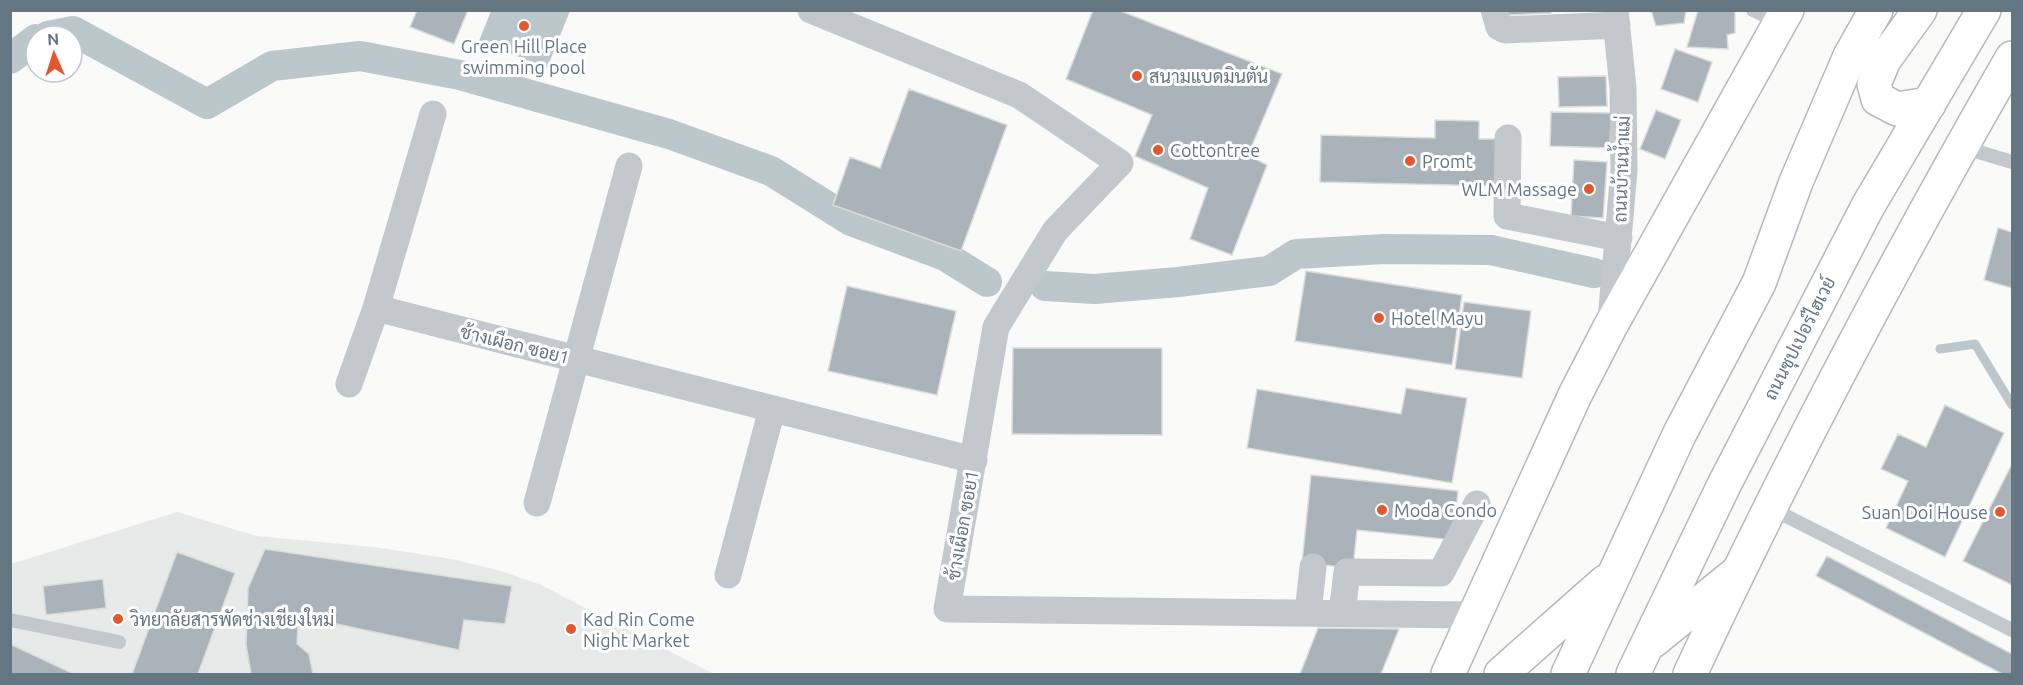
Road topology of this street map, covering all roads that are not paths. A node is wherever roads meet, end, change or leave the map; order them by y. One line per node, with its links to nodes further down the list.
1 (812, 10): 21 (street)
2 (1494, 10): 7 (street)
3 (1876, 10): 28 (main road)
4 (1920, 10): 9 (main road)
5 (1984, 10): 9 (main road, ถนนซุปเปอร์ไฮเวย์)
6 (1774, 15): 17 (main road)
7 (1616, 18): 15 (street, ถนนบ้านน้ำแม่)
8 (2013, 58): 12 (main road)
9 (1929, 104): 35 (main road, ถนนซุปเปอร์ไฮเวย์)
10 (433, 114): 16 (street)
11 (1509, 138): 15 (street)
12 (1962, 147): 13 (lane); 24 (main road)
13 (2013, 162)
14 (629, 166): 18 (street)
15 (1619, 238): 17 (street, ถนนบ้านน้ำแม่)
16 (376, 308): 18 (street, ช้างเผือก ซอย1); 19 (street)
17 (1610, 327): 31 (main road)
18 (577, 359): 20 (street, ช้างเผือก ซอย1); 22 (street)
19 (350, 384)
20 (772, 409): 21 (street, ช้างเผือก ซอย1); 27 (street)
21 (974, 460): 29 (street, ช้างเผือก ซอย1)
22 (537, 503)
23 (1477, 504): 30 (street)
24 (1770, 508): 26 (main road); 33 (lane)
25 (1313, 567): 29 (street)
26 (1738, 572): 35 (main road); 39 (main road)
27 (729, 575)
28 (1612, 576): 37 (main road); 38 (main road)
29 (1308, 613): 30 (street, ช้างเผือก ซอย1)
30 (1341, 614): 31 (street, ช้างเผือก ซอย1)
31 (1473, 615): 36 (main road)
32 (10, 620): 34 (lane)
33 (2013, 630)
34 (119, 642)
35 (1639, 661)
36 (1448, 675)
37 (1501, 675)
38 (1568, 675)
39 (1690, 675)

